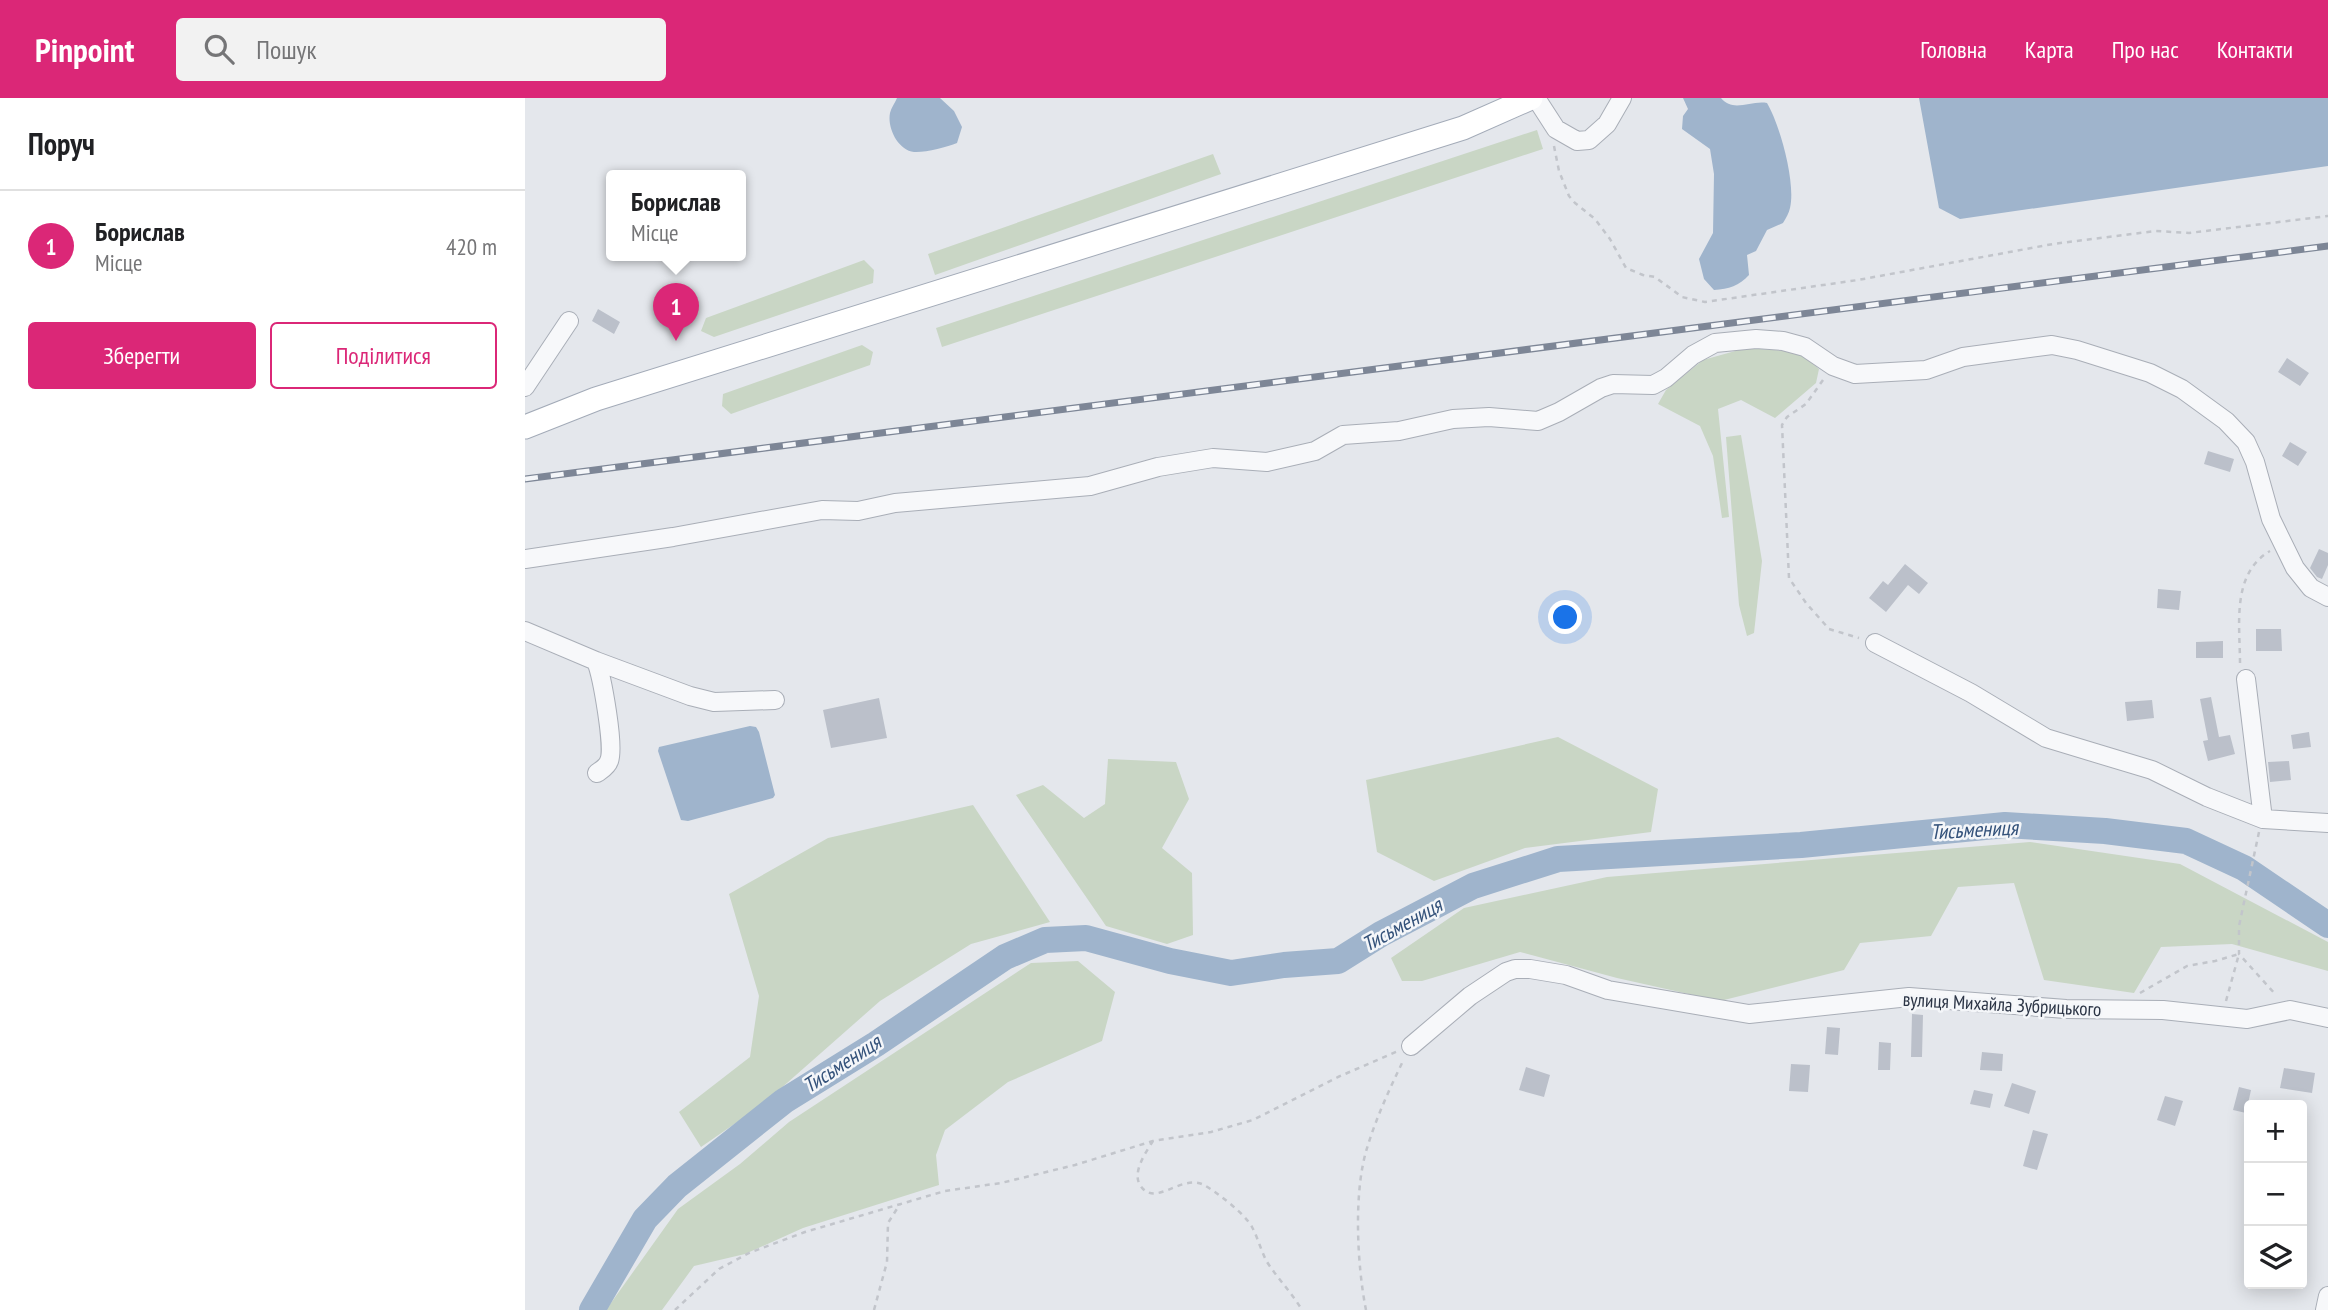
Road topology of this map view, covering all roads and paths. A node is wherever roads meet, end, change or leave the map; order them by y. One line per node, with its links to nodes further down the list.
1 (1533, 98): 3 (street); 8 (main road)
2 (1622, 98): 3 (street)
3 (1556, 129): 4 (path)
4 (2328, 216)
5 (569, 321): 7 (street)
6 (1833, 366): 9 (street); 10 (street); 13 (path)
7 (525, 387)
8 (525, 427)
9 (2282, 544): 11 (street); 15 (path)
10 (525, 559)
11 (2328, 597)
12 (525, 631): 14 (street)
13 (1875, 643): 18 (street)
14 (596, 661): 16 (street); 17 (street)
15 (2246, 678): 18 (street)
16 (775, 700)
17 (597, 773)
18 (2263, 820): 19 (street)
19 (2328, 823)
20 (2255, 845): 21 (path)
21 (2239, 954): 22 (path); 23 (path); 24 (path)
22 (2117, 1009): 24 (street, вулиця Михайла Зубрицького); 26 (street, вулиця Михайла Зубрицького)
23 (2290, 1010): 24 (street, вулиця Михайла Зубрицького); 25 (street, вулиця Михайла Зубрицького)
24 (2222, 1016)
25 (2328, 1018)
26 (1411, 1046): 27 (path); 33 (path)
27 (1153, 1141): 28 (path); 32 (path)
28 (900, 1205): 30 (path); 31 (path)
29 (2328, 1296): 34 (street)
30 (675, 1310)
31 (874, 1310)
32 (1302, 1310)
33 (1366, 1310)
34 (2325, 1310)

